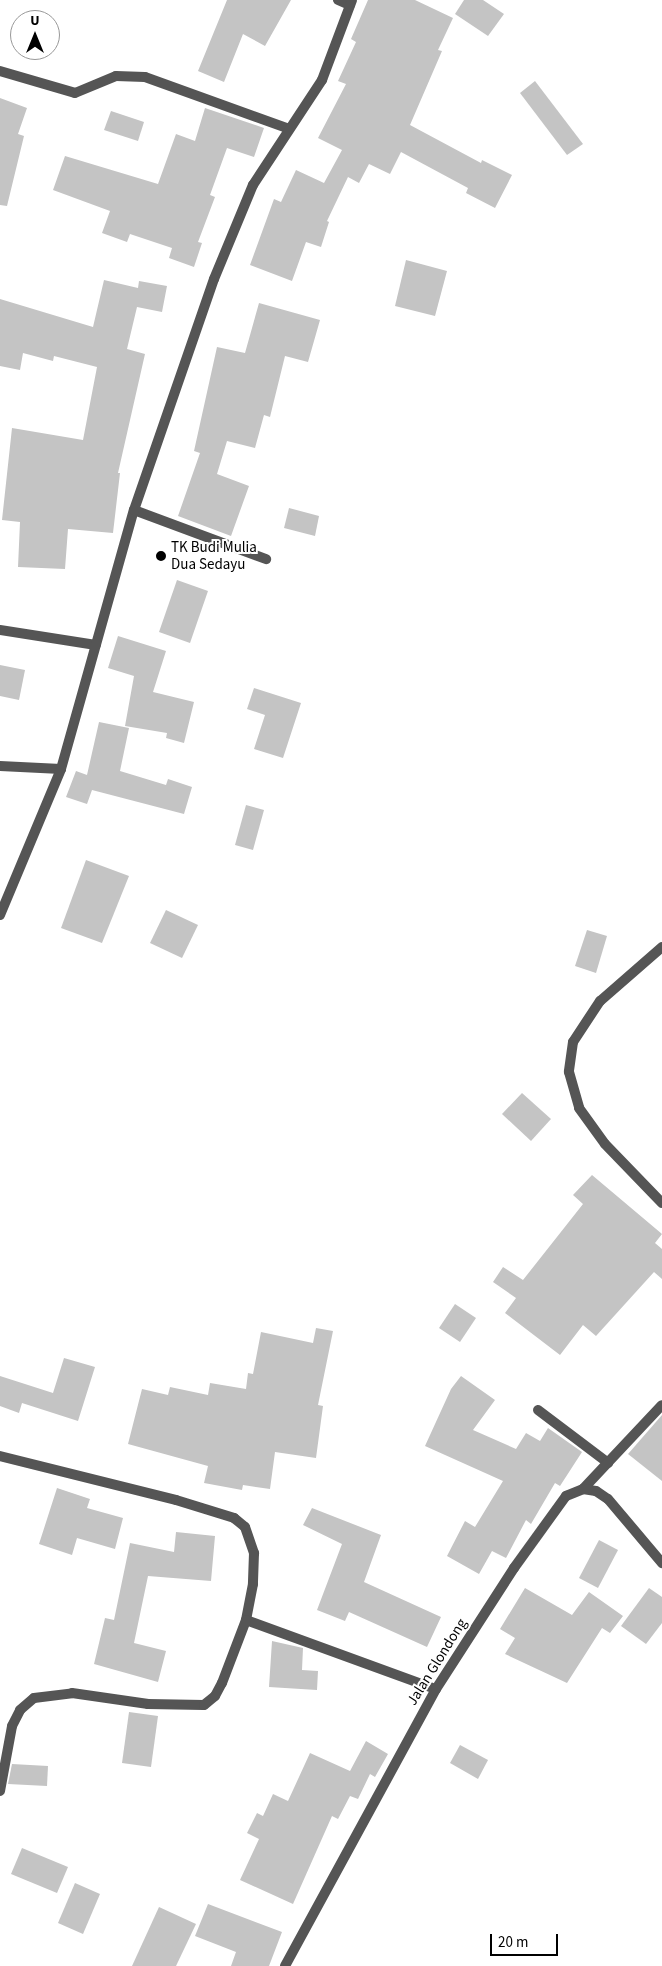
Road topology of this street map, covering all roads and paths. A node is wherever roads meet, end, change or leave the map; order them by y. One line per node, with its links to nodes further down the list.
1 (338, 0): 2 (street)
2 (351, 3): 4 (street)
3 (0, 71): 4 (street)
4 (288, 128): 5 (street)
5 (134, 510): 6 (street); 8 (street)
6 (266, 559)
7 (0, 630): 8 (street)
8 (96, 645): 10 (street)
9 (0, 766): 10 (street)
10 (61, 769): 11 (street)
11 (0, 916)
12 (662, 947): 13 (street)
13 (662, 1203)
14 (662, 1405): 17 (street, Jalan Glondong)
15 (538, 1410): 17 (street)
16 (0, 1456): 20 (street)
17 (608, 1463): 18 (street, Jalan Glondong)
18 (583, 1489): 19 (street); 21 (street, Jalan Glondong)
19 (662, 1564)
20 (246, 1620): 21 (street); 22 (street)
21 (436, 1689): 23 (street, Jalan Glondong)
22 (0, 1792)
23 (285, 1966)

